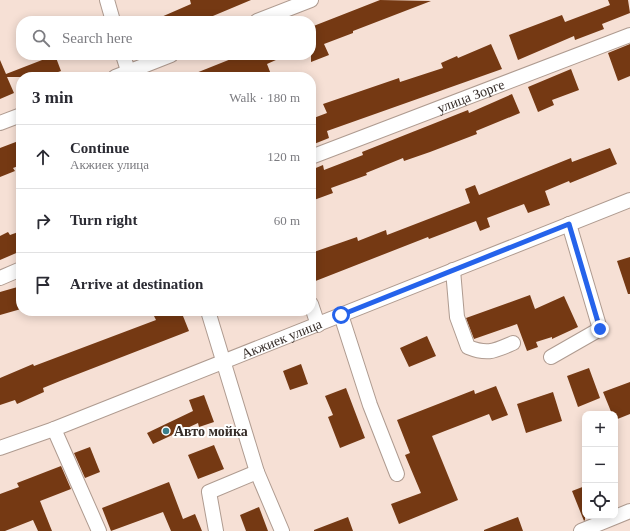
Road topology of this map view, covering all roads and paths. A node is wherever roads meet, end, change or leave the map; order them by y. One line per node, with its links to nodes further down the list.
1 (107, 0): 3 (street)
2 (311, 0): 4 (street)
3 (112, 16)
4 (270, 16)
5 (630, 35): 12 (street, улица Зорге)
6 (123, 60): 8 (street)
7 (159, 60): 9 (street)
8 (124, 72)
9 (131, 72)
10 (16, 117): 11 (street)
11 (0, 123)
12 (316, 155)
13 (630, 200): 14 (street, Акжиек улица)
14 (569, 224): 15 (street, Акжиек улица); 23 (street)
15 (453, 270): 18 (street, Акжиек улица); 22 (street)
16 (16, 271): 17 (street)
17 (0, 278)
18 (341, 315): 21 (street, Акжиек улица); 28 (street)
19 (210, 316): 24 (street)
20 (315, 316): 21 (street)
21 (318, 325): 24 (street, Акжиек улица)
22 (513, 343)
23 (551, 357)
24 (223, 360): 25 (street, Акжиек улица); 27 (street)
25 (54, 429): 26 (street, Акжиек улица); 30 (street)
26 (0, 448)
27 (257, 472): 31 (street); 32 (street)
28 (397, 474)
29 (630, 512): 33 (street)
30 (99, 531)
31 (216, 531)
32 (282, 531)
33 (581, 531)

